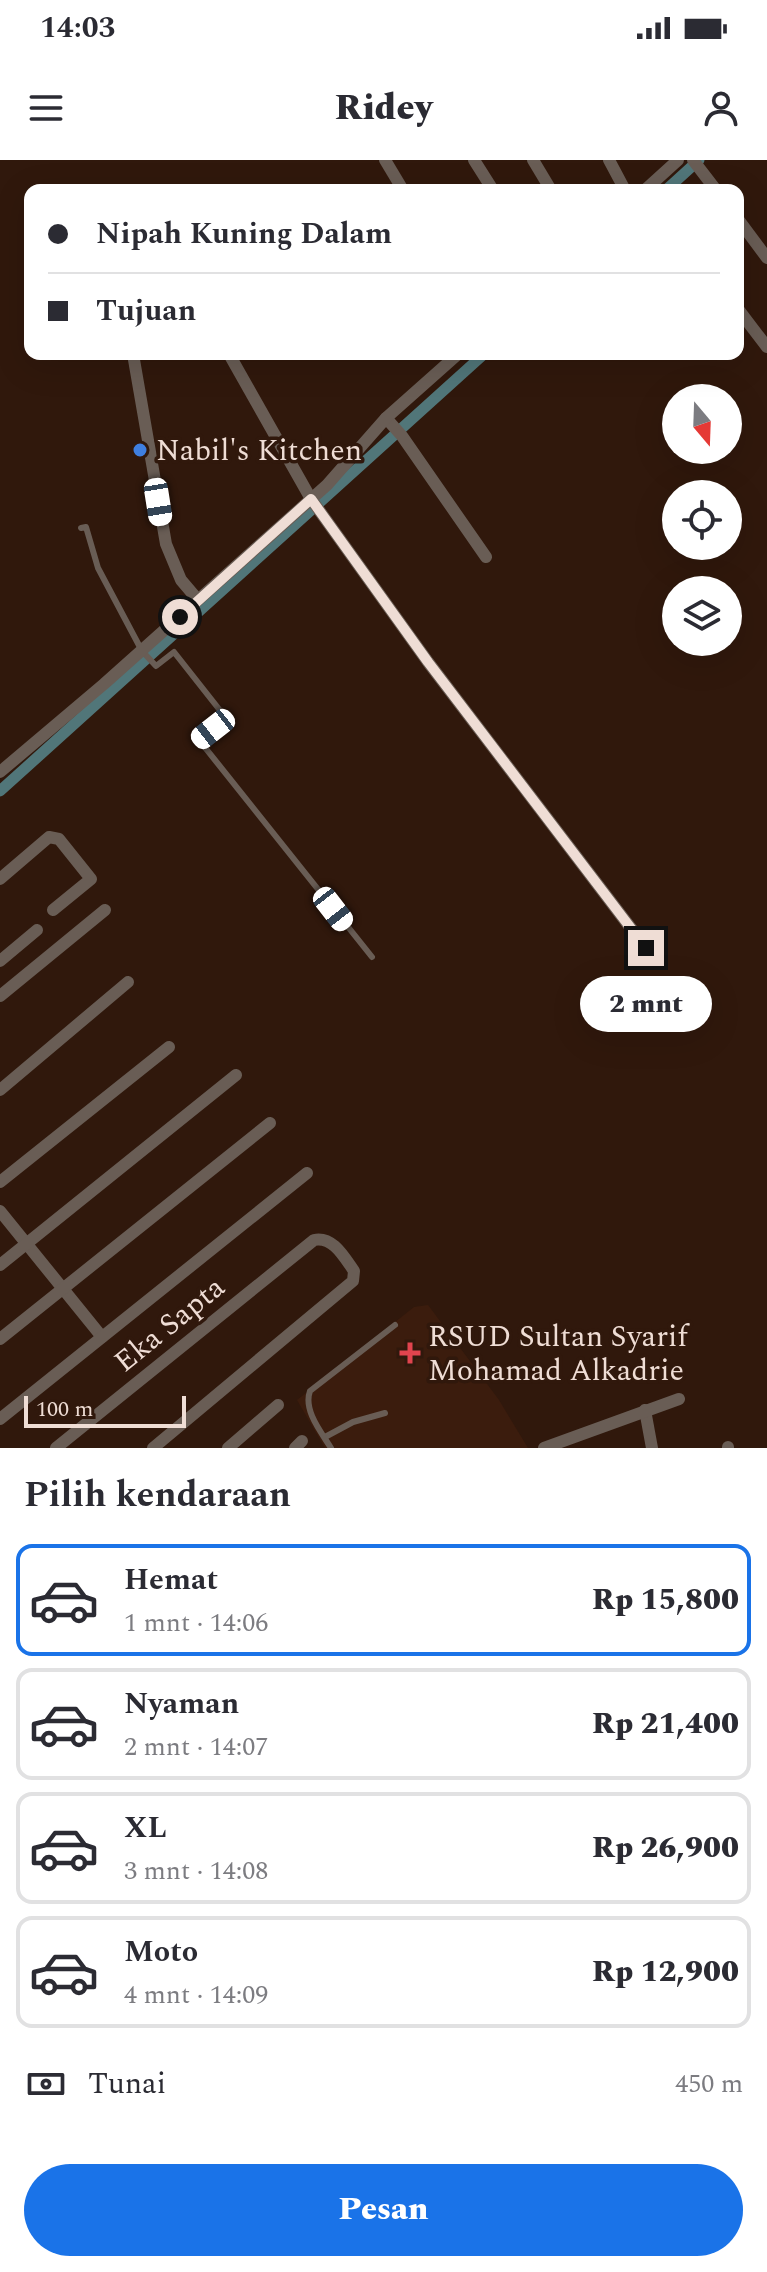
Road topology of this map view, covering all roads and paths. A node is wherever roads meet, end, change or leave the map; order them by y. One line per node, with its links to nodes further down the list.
1 (385, 160): 7 (street)
2 (474, 160): 8 (street)
3 (533, 160): 9 (street)
4 (609, 160): 10 (street)
5 (678, 160): 11 (street)
6 (693, 160): 12 (street)
7 (399, 184)
8 (489, 184)
9 (547, 184)
10 (622, 184)
11 (652, 184)
12 (711, 184)
13 (744, 227): 14 (street)
14 (767, 258)
15 (744, 317): 16 (street)
16 (767, 347)
17 (134, 360): 24 (street)
18 (232, 360): 21 (street)
19 (453, 360): 20 (street)
20 (394, 426): 21 (street); 23 (street)
21 (315, 503): 24 (street); 31 (street)
22 (81, 528): 25 (lane)
23 (486, 557)
24 (198, 600): 25 (street)
25 (143, 652): 26 (street); 32 (lane)
26 (0, 772)
27 (0, 879): 28 (street)
28 (53, 910)
29 (105, 910): 35 (street)
30 (37, 930): 33 (street)
31 (646, 948)
32 (372, 957)
33 (0, 961)
34 (128, 982): 38 (street)
35 (0, 996)
36 (169, 1047): 41 (street)
37 (236, 1075): 43 (street)
38 (0, 1090)
39 (270, 1123): 45 (street)
40 (307, 1173): 47 (street)
41 (0, 1182)
42 (0, 1211): 43 (street)
43 (27, 1244): 44 (street); 45 (street)
44 (0, 1265)
45 (63, 1289): 47 (street); 48 (street)
46 (395, 1325): 54 (lane)
47 (102, 1337): 53 (street)
48 (0, 1339)
49 (679, 1399): 51 (street)
50 (278, 1405): 57 (street)
51 (645, 1410): 59 (street); 60 (street)
52 (385, 1413): 54 (lane)
53 (0, 1419)
54 (325, 1437): 58 (lane)
55 (56, 1448): 56 (street, Eka Sapta)
56 (153, 1448)
57 (228, 1448)
58 (331, 1448)
59 (544, 1448)
60 (652, 1448)

